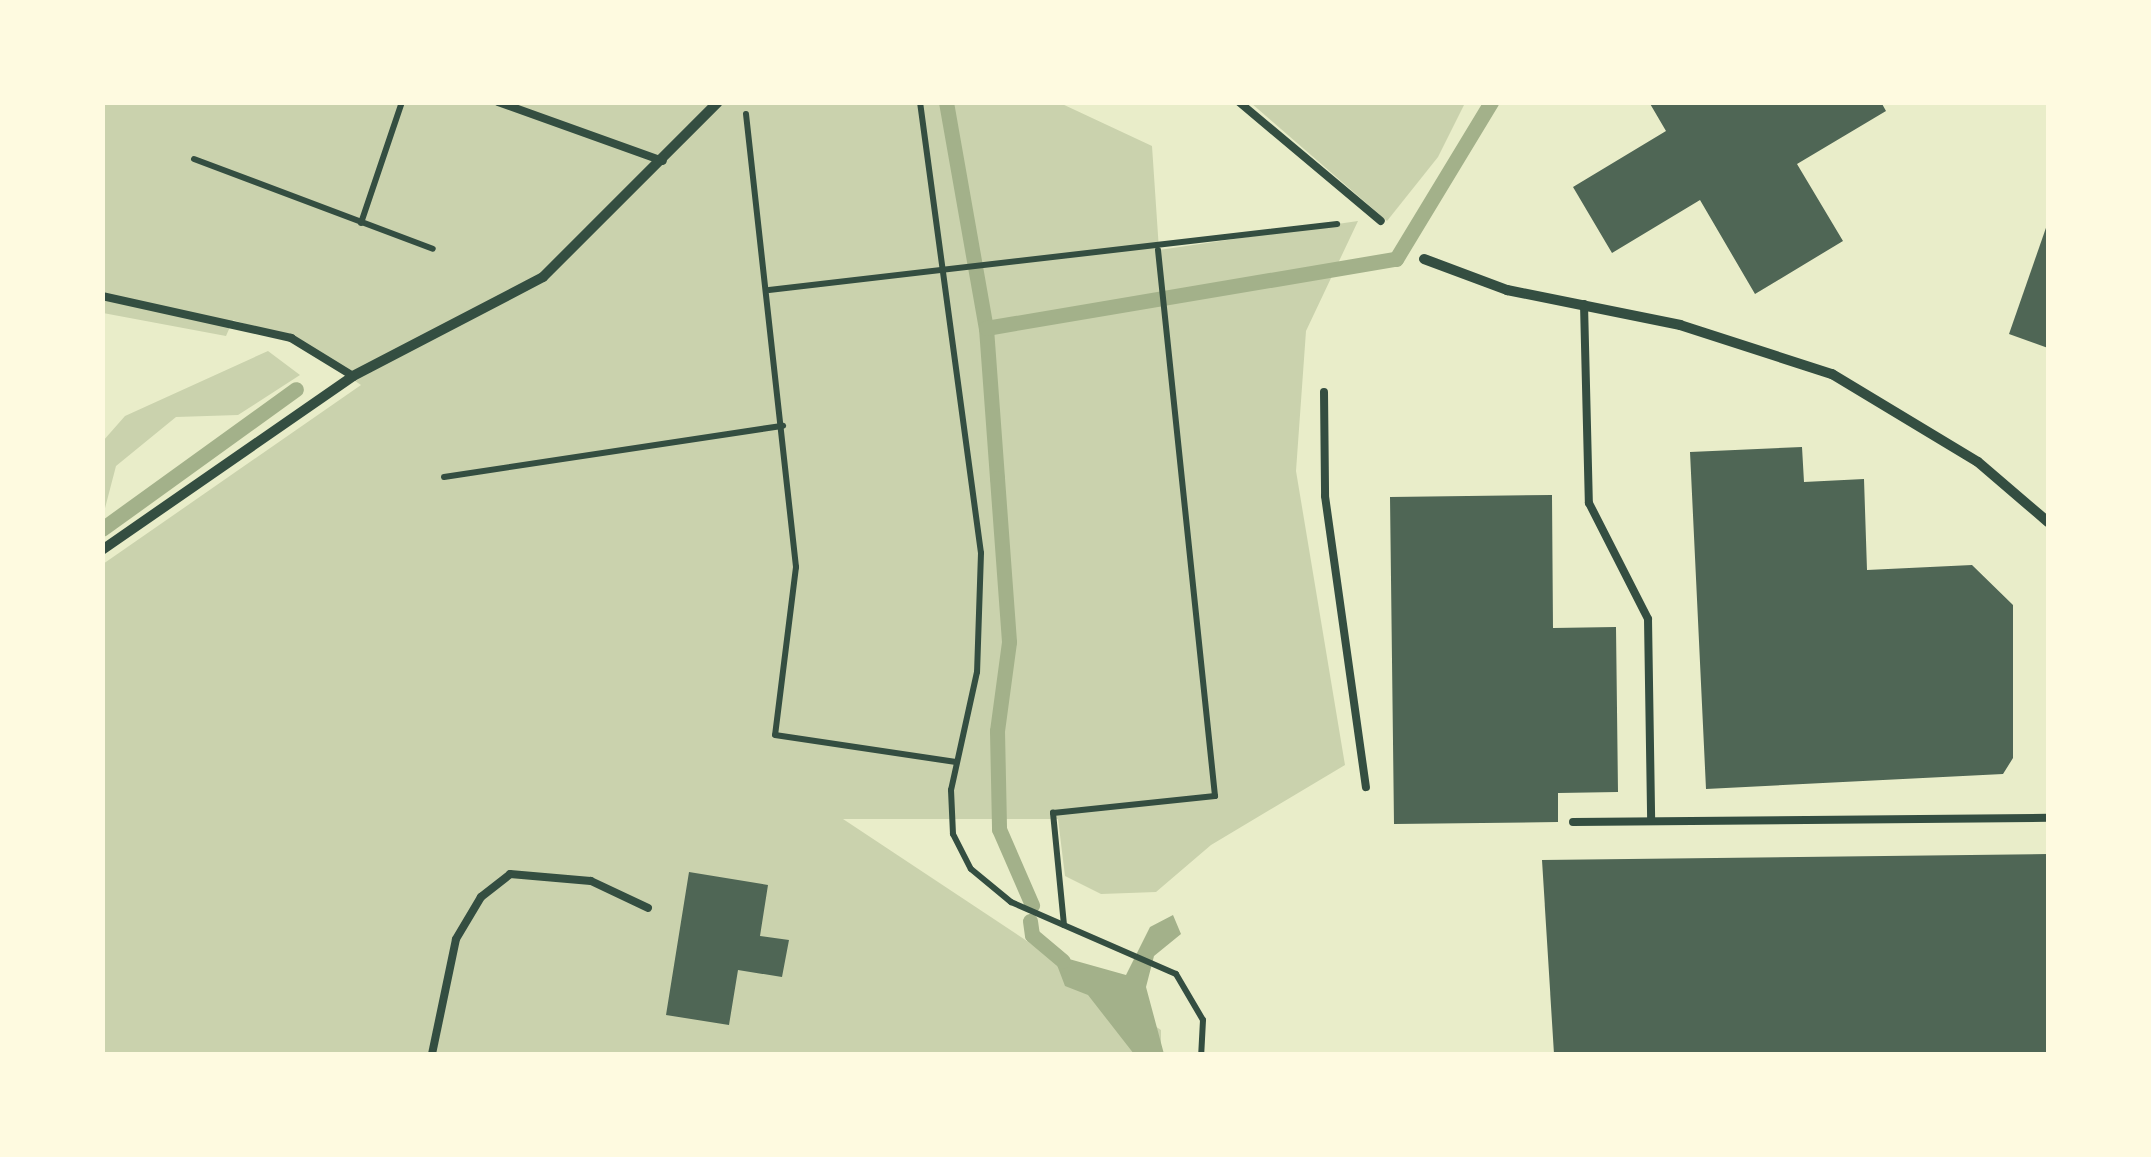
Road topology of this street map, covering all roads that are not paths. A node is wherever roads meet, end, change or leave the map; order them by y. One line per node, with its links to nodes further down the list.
1 (498, 102): 4 (lane)
2 (718, 102): 4 (street)
3 (1239, 102): 5 (lane)
4 (663, 161): 9 (street)
5 (1381, 221)
6 (1424, 258): 8 (street)
7 (102, 296): 9 (lane)
8 (1584, 304): 11 (street); 14 (lane)
9 (353, 376): 12 (street)
10 (1324, 392): 13 (lane)
11 (2048, 522)
12 (102, 550)
13 (1366, 787)
14 (1650, 818): 15 (lane); 16 (lane)
15 (2048, 818)
16 (1573, 822)
17 (648, 908): 18 (lane)
18 (432, 1054)

